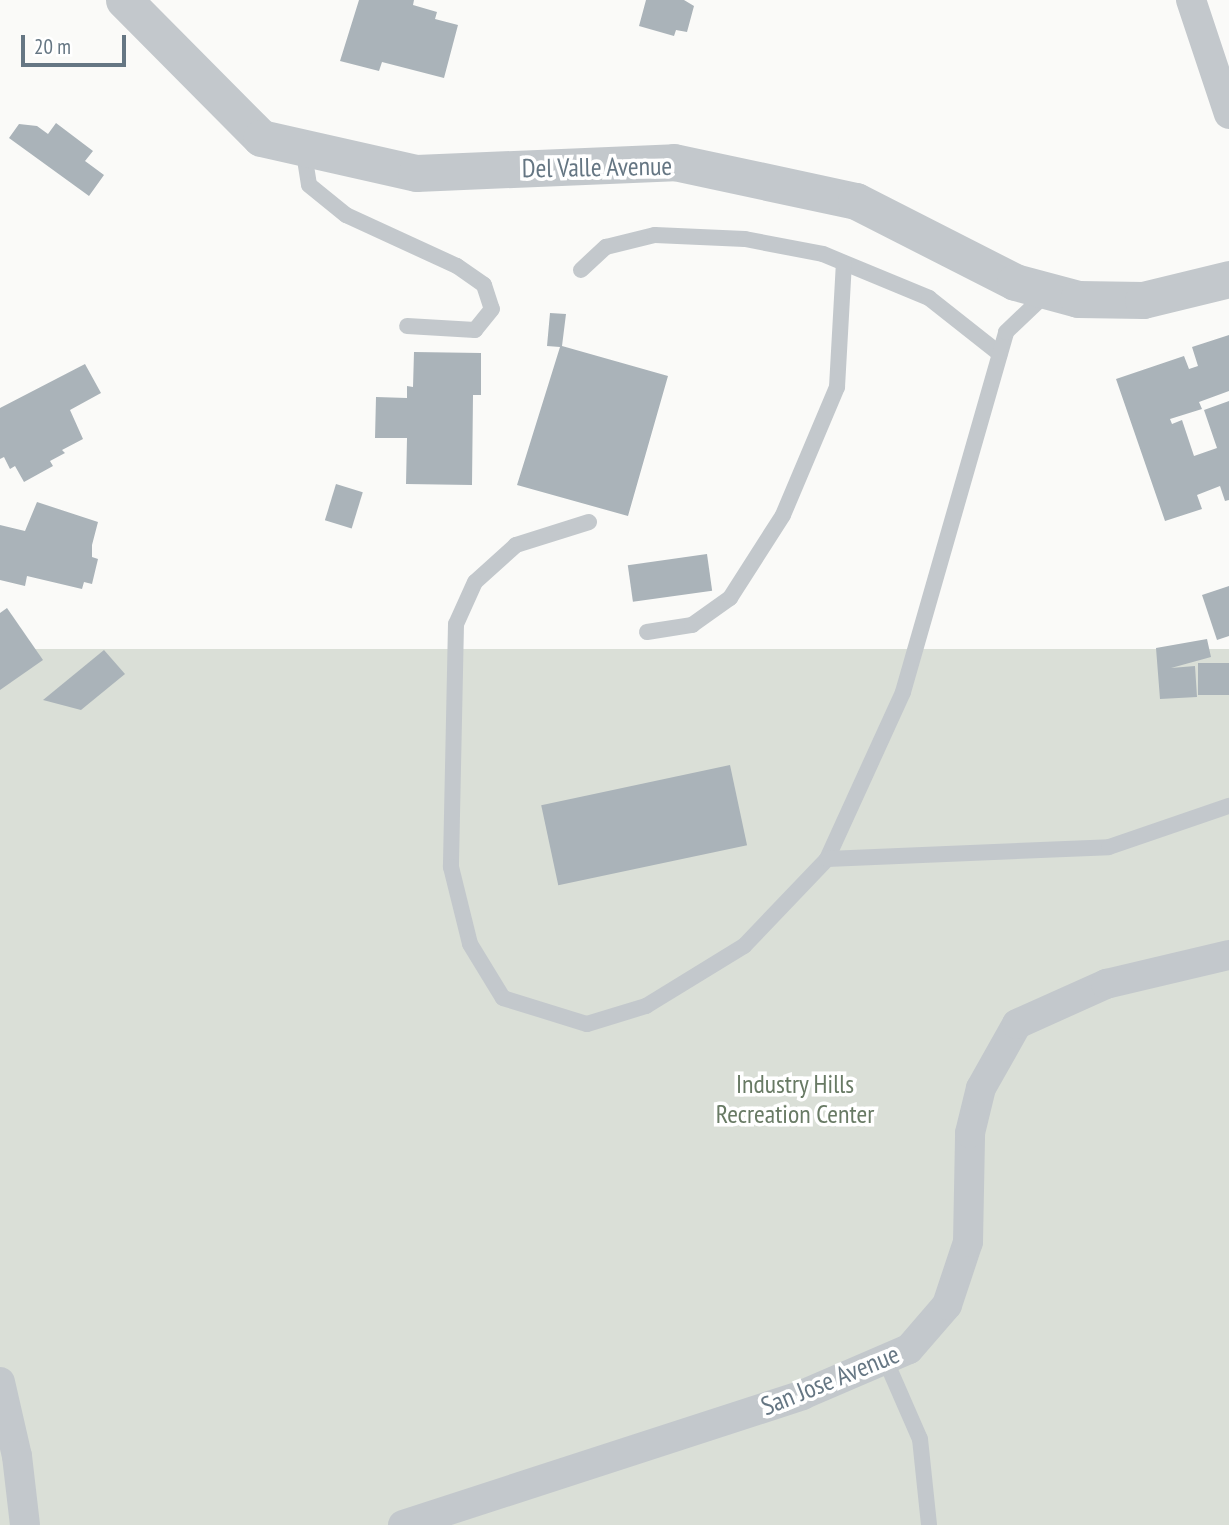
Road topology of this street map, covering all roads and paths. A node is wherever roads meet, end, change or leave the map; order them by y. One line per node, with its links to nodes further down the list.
1 (124, 0): 4 (street, Del Valle Avenue)
2 (1191, 0): 3 (street)
3 (1229, 114)
4 (303, 147): 8 (street, Del Valle Avenue); 9 (lane)
5 (844, 262): 6 (lane); 10 (lane); 12 (lane)
6 (581, 270)
7 (1229, 279): 8 (street, Del Valle Avenue)
8 (1049, 291): 10 (lane)
9 (407, 326)
10 (1000, 354): 14 (lane)
11 (589, 522): 14 (lane)
12 (647, 632)
13 (1229, 806): 14 (lane)
14 (827, 859)
15 (1229, 955): 16 (street, San Jose Avenue)
16 (885, 1359): 19 (street, San Jose Avenue); 20 (lane)
17 (0, 1382): 18 (street)
18 (25, 1525)
19 (403, 1525)
20 (929, 1525)

